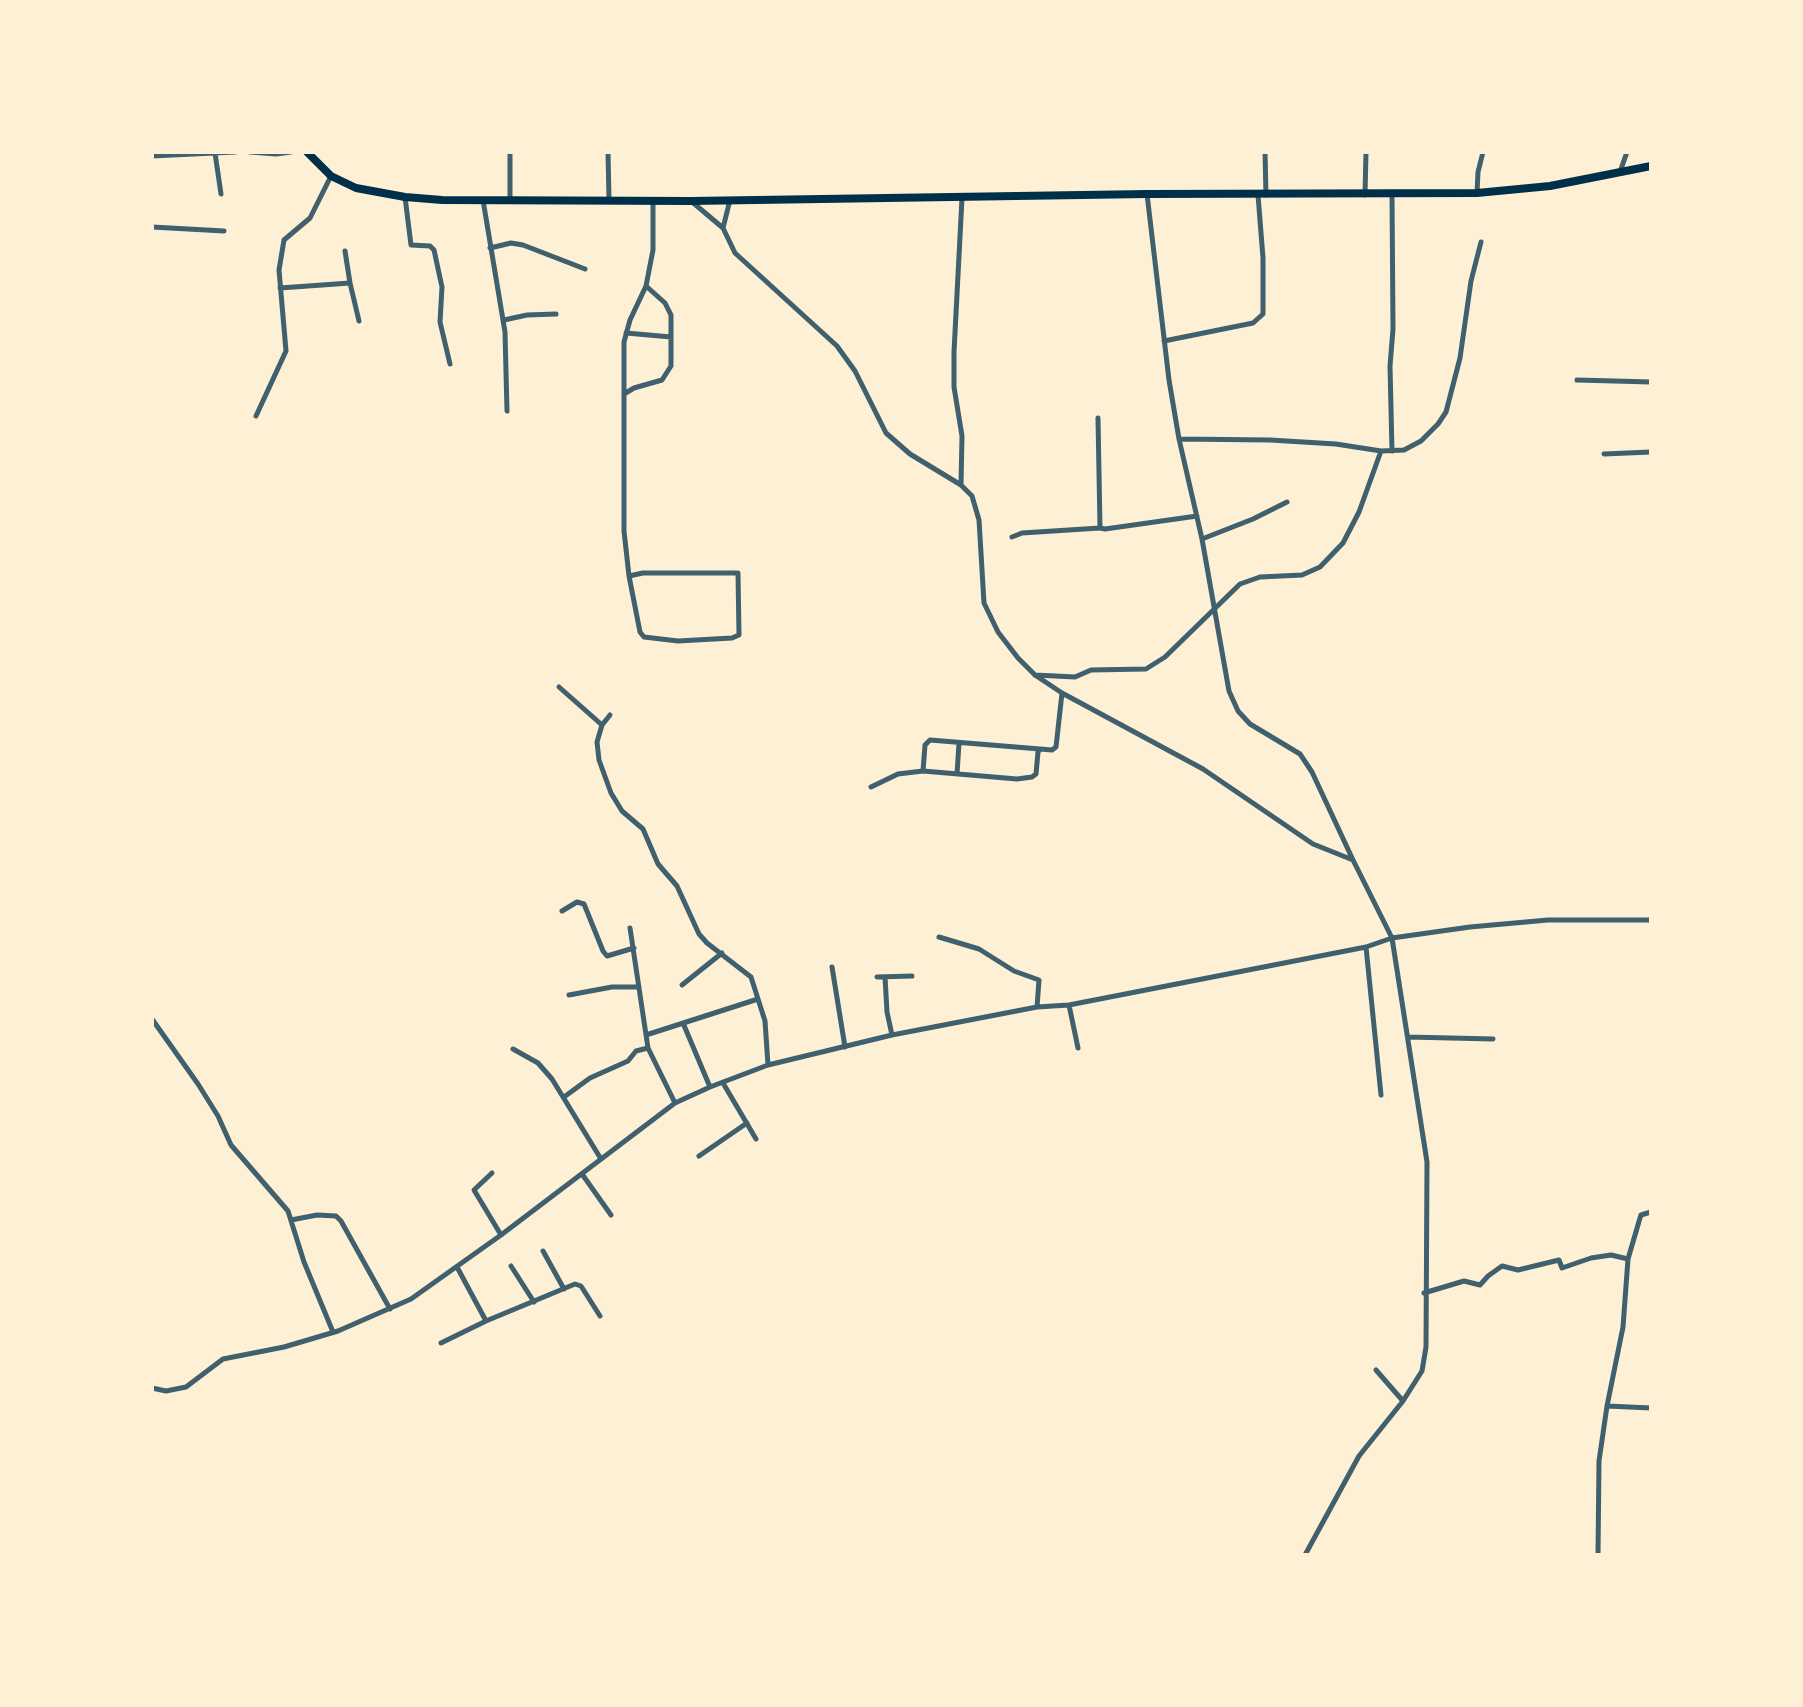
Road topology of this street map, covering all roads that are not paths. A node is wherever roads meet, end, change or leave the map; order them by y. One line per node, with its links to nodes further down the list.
1 (235, 152): 11 (street)
2 (250, 152): 3 (street)
3 (291, 152)
4 (307, 152): 15 (highway)
5 (510, 152): 25 (street)
6 (608, 152): 26 (street)
7 (1265, 152): 19 (street)
8 (1366, 152): 20 (street)
9 (1483, 152): 18 (street)
10 (1627, 152): 14 (street)
11 (215, 153): 12 (street); 16 (street)
12 (152, 156)
13 (1651, 166): 14 (highway)
14 (1620, 172): 18 (highway)
15 (331, 176): 22 (highway); 39 (street)
16 (220, 194)
17 (1147, 194): 19 (highway); 23 (highway); 45 (street)
18 (1477, 194): 21 (highway)
19 (1262, 195): 20 (highway); 45 (street)
20 (1365, 195): 21 (highway)
21 (1392, 195): 55 (street)
22 (405, 197): 24 (highway); 46 (street)
23 (962, 198): 29 (highway); 58 (street)
24 (483, 200): 25 (highway); 34 (street)
25 (510, 200): 26 (highway)
26 (609, 200): 27 (highway)
27 (653, 200): 28 (highway); 38 (street)
28 (691, 201): 29 (highway); 31 (street)
29 (730, 201): 31 (street)
30 (152, 228): 32 (street)
31 (723, 228): 58 (street)
32 (224, 231)
33 (1481, 242): 55 (street)
34 (490, 248): 36 (street); 41 (street)
35 (345, 251): 37 (street)
36 (585, 269)
37 (350, 283): 39 (street); 42 (street)
38 (646, 286): 43 (street); 44 (street)
39 (281, 288): 51 (street)
40 (556, 314): 41 (street)
41 (504, 320): 50 (street)
42 (359, 321)
43 (626, 333): 44 (street); 49 (street)
44 (671, 337): 49 (street)
45 (1164, 341): 53 (street)
46 (450, 364)
47 (1577, 380): 48 (street)
48 (1651, 382)
49 (624, 394): 64 (street)
50 (507, 411)
51 (257, 416)
52 (1098, 418): 61 (street)
53 (1179, 439): 54 (street); 60 (street)
54 (1381, 451): 55 (street); 65 (street)
55 (1392, 451)
56 (1651, 452): 57 (street)
57 (1604, 454)
58 (961, 485): 66 (street)
59 (1287, 502): 63 (street)
60 (1197, 516): 61 (street); 63 (street)
61 (1100, 528): 62 (street)
62 (1012, 537)
63 (1202, 539): 65 (street)
64 (629, 576): 64 (street)
65 (1215, 607): 66 (street); 76 (street)
66 (1035, 674): 68 (street)
67 (559, 687): 70 (street)
68 (1062, 693): 72 (street); 76 (street)
69 (610, 715): 70 (street)
70 (602, 725): 84 (street)
71 (959, 743): 72 (street); 73 (street); 74 (street)
72 (1040, 749): 74 (street)
73 (923, 771): 74 (street); 75 (street)
74 (957, 774)
75 (871, 787)
76 (1353, 860): 81 (street)
77 (562, 911): 83 (street)
78 (1651, 920): 81 (street)
79 (630, 928): 83 (street)
80 (939, 937): 94 (street)
81 (1392, 938): 82 (street); 99 (street)
82 (1366, 947): 93 (street); 108 (street)
83 (634, 948): 90 (street)
84 (722, 953): 89 (street); 92 (street)
85 (832, 967): 101 (street)
86 (912, 976): 87 (street)
87 (885, 977): 88 (street); 98 (street)
88 (877, 978)
89 (682, 985)
90 (639, 987): 91 (street); 97 (street)
91 (569, 995)
92 (758, 999): 96 (street); 105 (street)
93 (1069, 1005): 94 (street); 103 (street)
94 (1038, 1007): 98 (street)
95 (152, 1019): 119 (street)
96 (683, 1023): 97 (street); 107 (street)
97 (646, 1035): 102 (street)
98 (892, 1035): 101 (street)
99 (1408, 1037): 100 (street); 126 (street)
100 (1493, 1039)
101 (845, 1047): 105 (street)
102 (648, 1048): 109 (street); 110 (street)
103 (1078, 1048)
104 (513, 1049): 109 (street)
105 (768, 1065): 106 (street)
106 (723, 1083): 107 (street); 111 (street)
107 (710, 1087): 110 (street)
108 (1381, 1095)
109 (564, 1097): 114 (street)
110 (675, 1103): 114 (street)
111 (747, 1123): 112 (street); 113 (street)
112 (756, 1139)
113 (699, 1156)
114 (601, 1159): 116 (street)
115 (492, 1173): 120 (street)
116 (582, 1174): 118 (street); 120 (street)
117 (1651, 1212): 122 (street)
118 (611, 1215)
119 (291, 1220): 128 (street); 131 (street)
120 (501, 1235): 124 (street)
121 (543, 1251): 125 (street)
122 (1628, 1259): 126 (street); 136 (street)
123 (512, 1266): 127 (street)
124 (457, 1267): 128 (street); 130 (street)
125 (564, 1289): 127 (street); 129 (street)
126 (1424, 1293): 135 (street)
127 (534, 1303): 130 (street)
128 (390, 1309): 131 (street)
129 (600, 1316)
130 (486, 1321): 132 (street)
131 (334, 1332): 134 (street)
132 (441, 1343)
133 (1376, 1370): 135 (street)
134 (152, 1388)
135 (1403, 1401): 138 (street)
136 (1607, 1406): 137 (street); 139 (street)
137 (1651, 1408)
138 (1305, 1555)
139 (1598, 1555)

